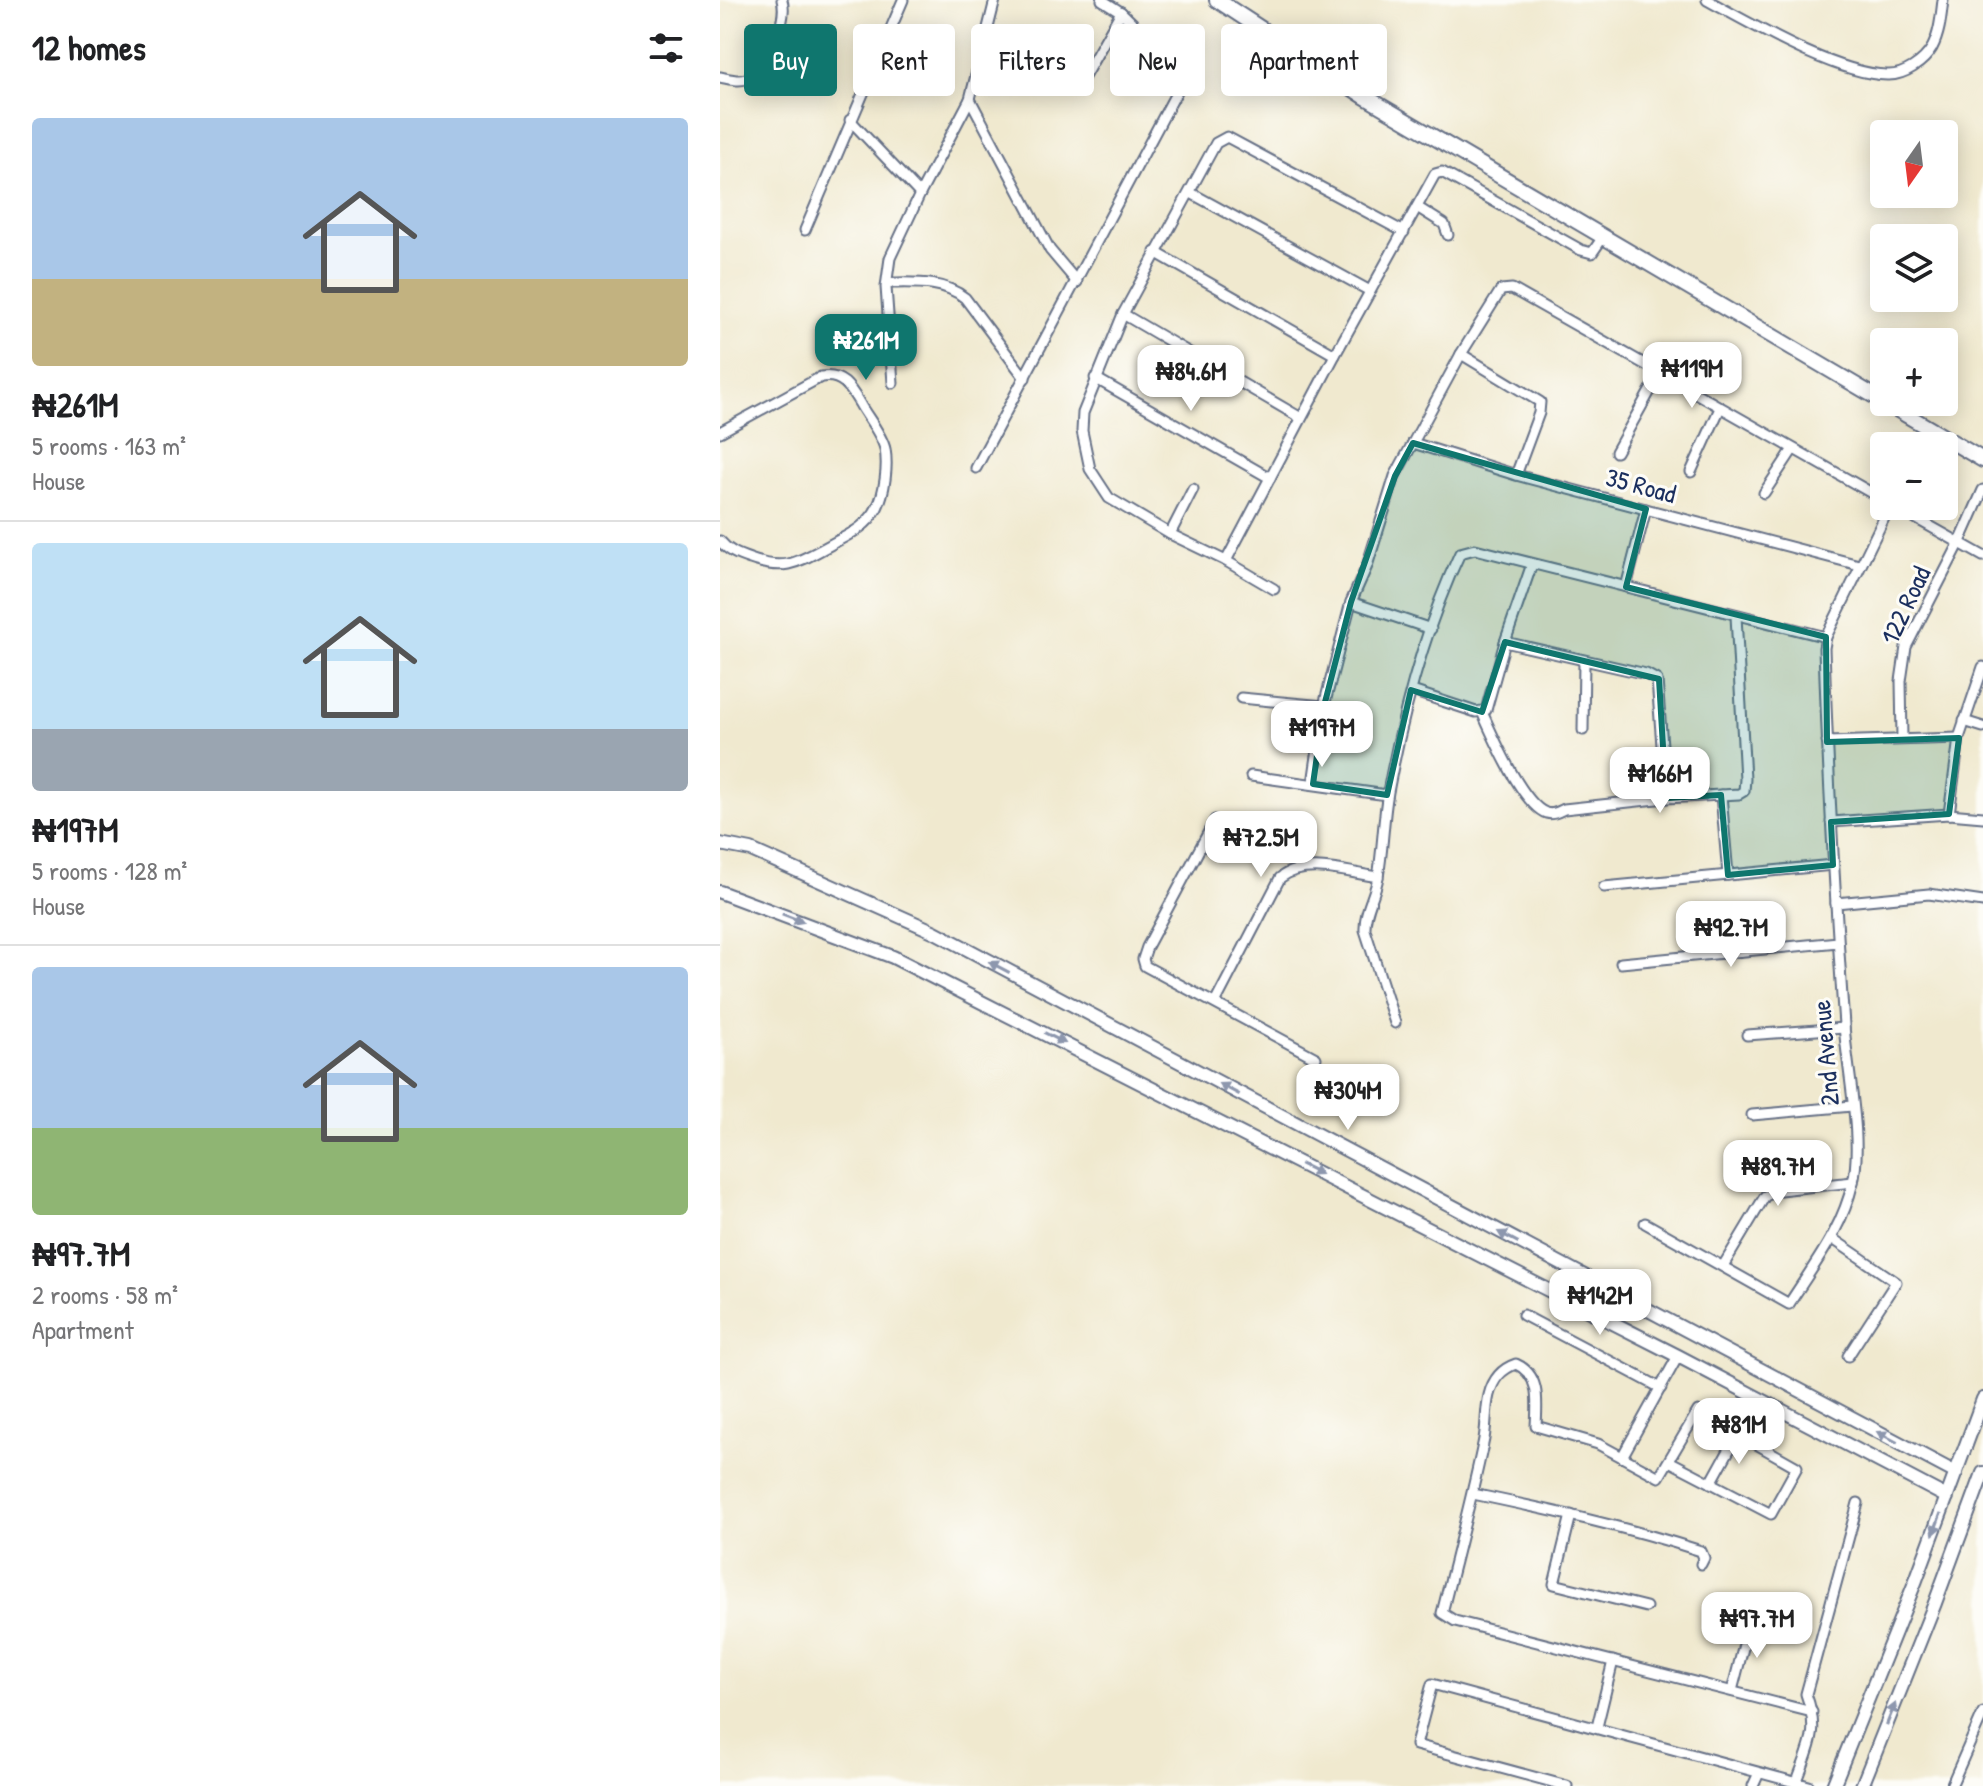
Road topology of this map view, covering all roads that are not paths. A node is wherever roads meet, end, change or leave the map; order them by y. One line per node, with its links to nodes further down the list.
1 (782, 0): 10 (street)
2 (903, 0): 12 (street)
3 (995, 0): 11 (street)
4 (1102, 0): 8 (street)
5 (1217, 0): 19 (main road)
6 (1707, 0): 7 (street)
7 (1943, 0)
8 (1121, 12): 9 (street); 21 (street)
9 (1094, 59)
10 (720, 77)
11 (970, 99): 14 (street); 21 (street)
12 (850, 120): 14 (street); 16 (street)
13 (1191, 193): 17 (street); 20 (street); 23 (street)
14 (920, 194): 22 (street)
15 (1417, 207): 17 (street); 18 (street); 19 (street)
16 (805, 230)
17 (1404, 232): 23 (street)
18 (1448, 235)
19 (1603, 237): 37 (main road)
20 (1155, 252): 24 (street); 26 (street)
21 (1077, 282): 28 (street)
22 (887, 283): 28 (street); 30 (street)
23 (1370, 291): 26 (street)
24 (1123, 314): 29 (street); 32 (street)
25 (1461, 354): 27 (street); 34 (street); 40 (street)
26 (1335, 355): 32 (street)
27 (1660, 373): 31 (street); 36 (street)
28 (1025, 378): 38 (street)
29 (1095, 378): 41 (street); 49 (street)
30 (893, 383)
31 (1720, 408): 35 (street); 39 (street)
32 (1301, 418): 41 (street)
33 (720, 432): 50 (street)
34 (1413, 443): 40 (street, 35 Road); 58 (street)
35 (1793, 449): 44 (street); 45 (street)
36 (1616, 452)
37 (1983, 460)
38 (976, 468)
39 (1691, 472)
40 (1516, 475): 46 (street, 35 Road)
41 (1270, 478): 53 (street)
42 (1193, 489): 49 (street)
43 (1983, 490): 51 (street, 122 Road)
44 (1870, 492)
45 (1764, 493)
46 (1646, 509): 55 (street, 35 Road); 56 (street)
47 (1884, 520): 55 (street, 2nd Avenue)
48 (1918, 520): 51 (street)
49 (1170, 534): 53 (street)
50 (720, 541)
51 (1960, 542): 52 (street); 72 (street, 122 Road)
52 (1983, 556)
53 (1226, 561): 57 (street)
54 (1532, 564): 56 (street); 60 (street); 62 (street)
55 (1859, 565): 61 (street, 2nd Avenue)
56 (1626, 587): 59 (street)
57 (1274, 589)
58 (1351, 602): 60 (street); 67 (street)
59 (1736, 616): 61 (street); 78 (street)
60 (1431, 629): 65 (street)
61 (1826, 637): 74 (street, 2nd Avenue)
62 (1505, 642): 63 (street); 68 (street)
63 (1584, 661): 71 (street); 79 (street)
64 (1983, 667): 69 (street)
65 (1412, 691): 68 (street); 77 (street)
66 (1241, 698): 67 (street)
67 (1324, 706): 76 (street)
68 (1482, 712): 79 (street)
69 (1964, 721): 70 (street); 73 (street)
70 (1983, 727)
71 (1583, 730)
72 (1902, 738): 73 (street); 74 (street)
73 (1959, 738): 80 (street)
74 (1827, 742): 83 (street, 2nd Avenue)
75 (1251, 776): 76 (street)
76 (1313, 784): 77 (street)
77 (1387, 795): 87 (street)
78 (1721, 795): 79 (street); 86 (street)
79 (1666, 798)
80 (1949, 814): 81 (street); 83 (street)
81 (1983, 817)
82 (1215, 820): 94 (street)
83 (1831, 822): 85 (street, 2nd Avenue)
84 (720, 844): 113 (street, one-way to 84)
85 (1833, 865): 86 (street); 91 (street, 2nd Avenue)
86 (1728, 875): 88 (street)
87 (1378, 877): 94 (street); 95 (street)
88 (1604, 887)
89 (720, 892): 106 (street, one-way to 106)
90 (1983, 902): 91 (street)
91 (1836, 903): 92 (street, 2nd Avenue)
92 (1838, 942): 93 (street); 96 (street, 2nd Avenue)
93 (1621, 963)
94 (1215, 1003): 98 (street)
95 (1395, 1023)
96 (1844, 1028): 97 (street); 99 (street, 2nd Avenue)
97 (1747, 1035)
98 (1316, 1058)
99 (1852, 1106): 100 (street); 101 (street, 2nd Avenue)
100 (1752, 1115)
101 (1853, 1182): 103 (street, 2nd Avenue); 104 (street)
102 (1645, 1223): 104 (street)
103 (1833, 1239): 104 (street, 2nd Avenue); 107 (street)
104 (1723, 1266)
105 (1523, 1315): 108 (street)
106 (1678, 1356): 108 (street); 117 (street)
107 (1848, 1356)
108 (1661, 1388): 111 (street)
109 (1983, 1399): 113 (street)
110 (1738, 1434): 112 (street); 115 (street); 115 (street)
111 (1622, 1457): 112 (street); 116 (street)
112 (1669, 1461): 115 (street)
113 (1956, 1473): 117 (street)
114 (1983, 1473): 134 (street, one-way to 114)
115 (1711, 1483)
116 (1473, 1494): 119 (street); 123 (street)
117 (1947, 1497): 133 (street, one-way to 133)
118 (1858, 1503): 125 (street)
119 (1571, 1515): 120 (street); 121 (street)
120 (1701, 1564)
121 (1646, 1607)
122 (1750, 1621): 124 (street)
123 (1613, 1661): 124 (street); 127 (street)
124 (1732, 1691): 125 (street)
125 (1812, 1712): 129 (street)
126 (1983, 1713): 135 (street)
127 (1597, 1727): 128 (street); 130 (street)
128 (1759, 1773): 129 (street); 131 (street)
129 (1797, 1781): 132 (street)
130 (1567, 1786)
131 (1753, 1786)
132 (1809, 1786)
133 (1833, 1786)
134 (1862, 1786)
135 (1951, 1786)

